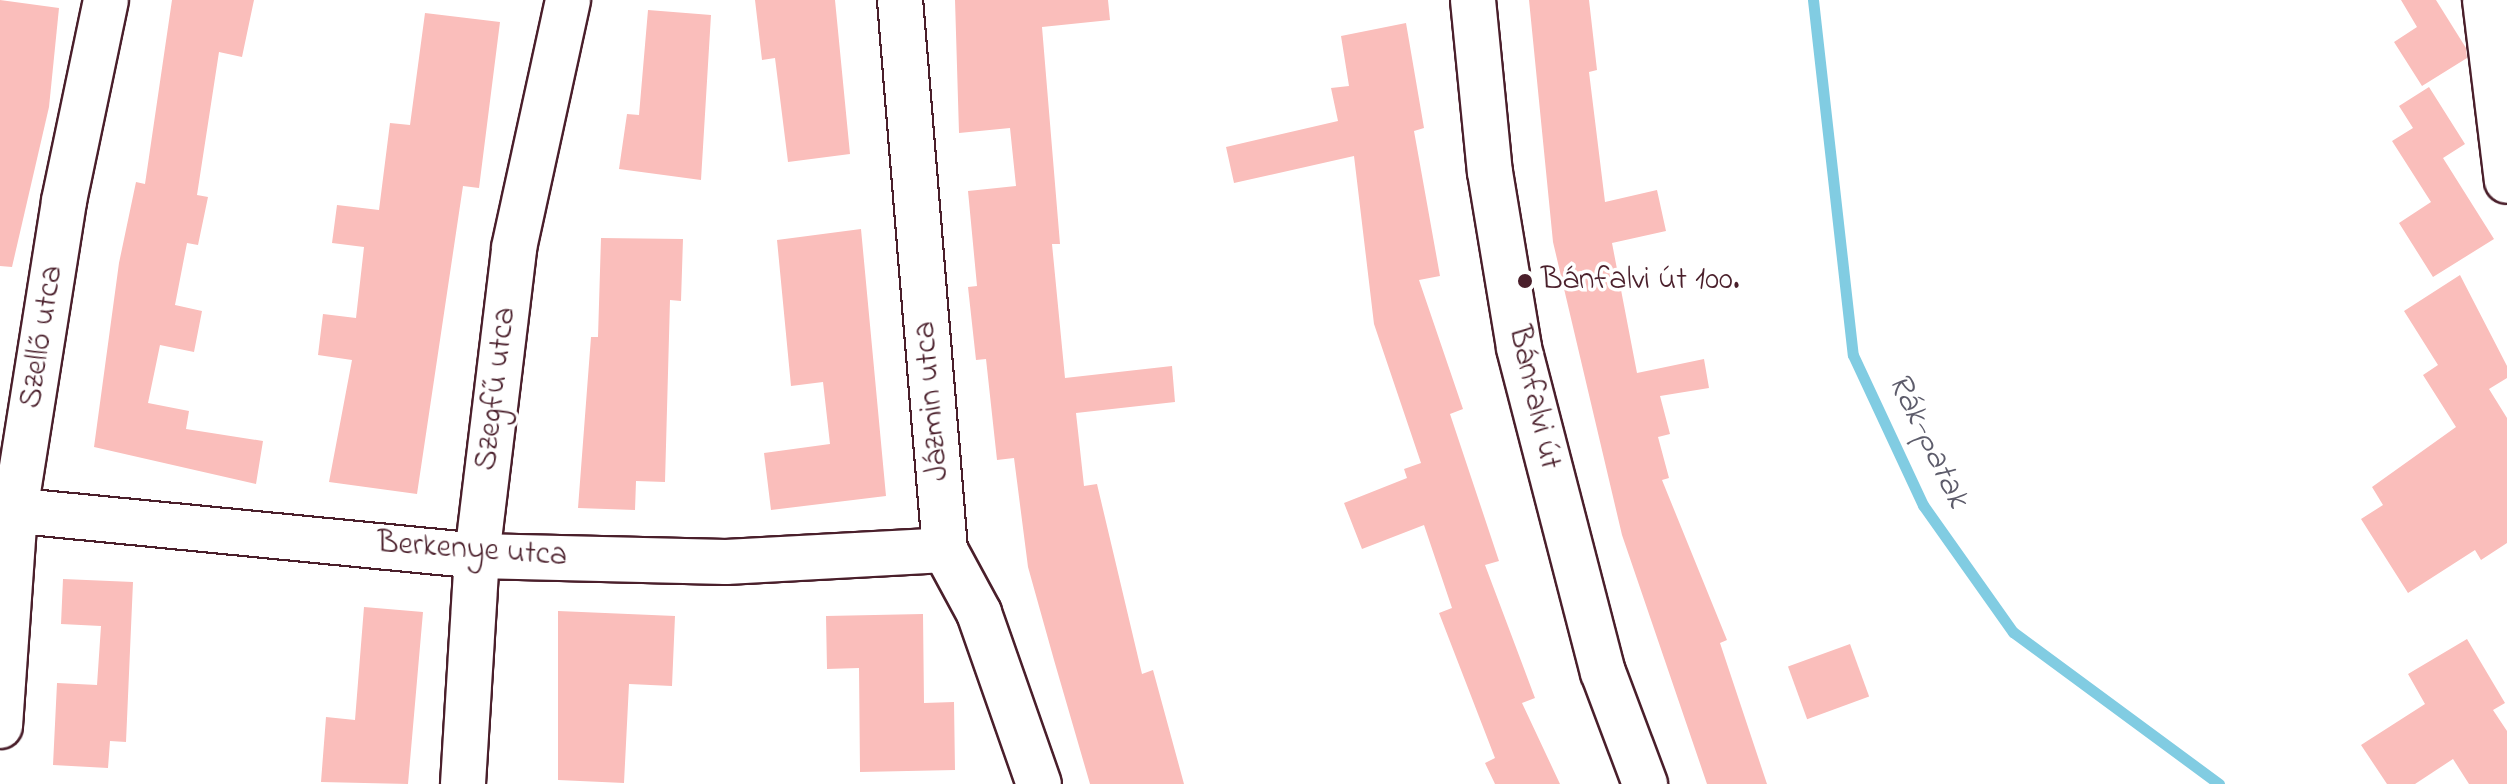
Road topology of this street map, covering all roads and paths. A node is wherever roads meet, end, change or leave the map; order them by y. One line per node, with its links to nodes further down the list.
1 (106, 0): 7 (street, Szellő utca)
2 (568, 0): 9 (street, Szegfű utca)
3 (900, 0): 8 (street, Jázmin utca)
4 (1473, 0): 13 (street, Bánfalvi út)
5 (2485, 0): 6 (street)
6 (2507, 181)
7 (8, 510): 9 (street, Berkenye utca); 10 (street, Szellő utca)
8 (945, 550): 9 (street, Berkenye utca); 12 (street, Jázmin utca)
9 (477, 556): 11 (street, Szegfű utca)
10 (0, 726)
11 (463, 784)
12 (1039, 784)
13 (1645, 784)

